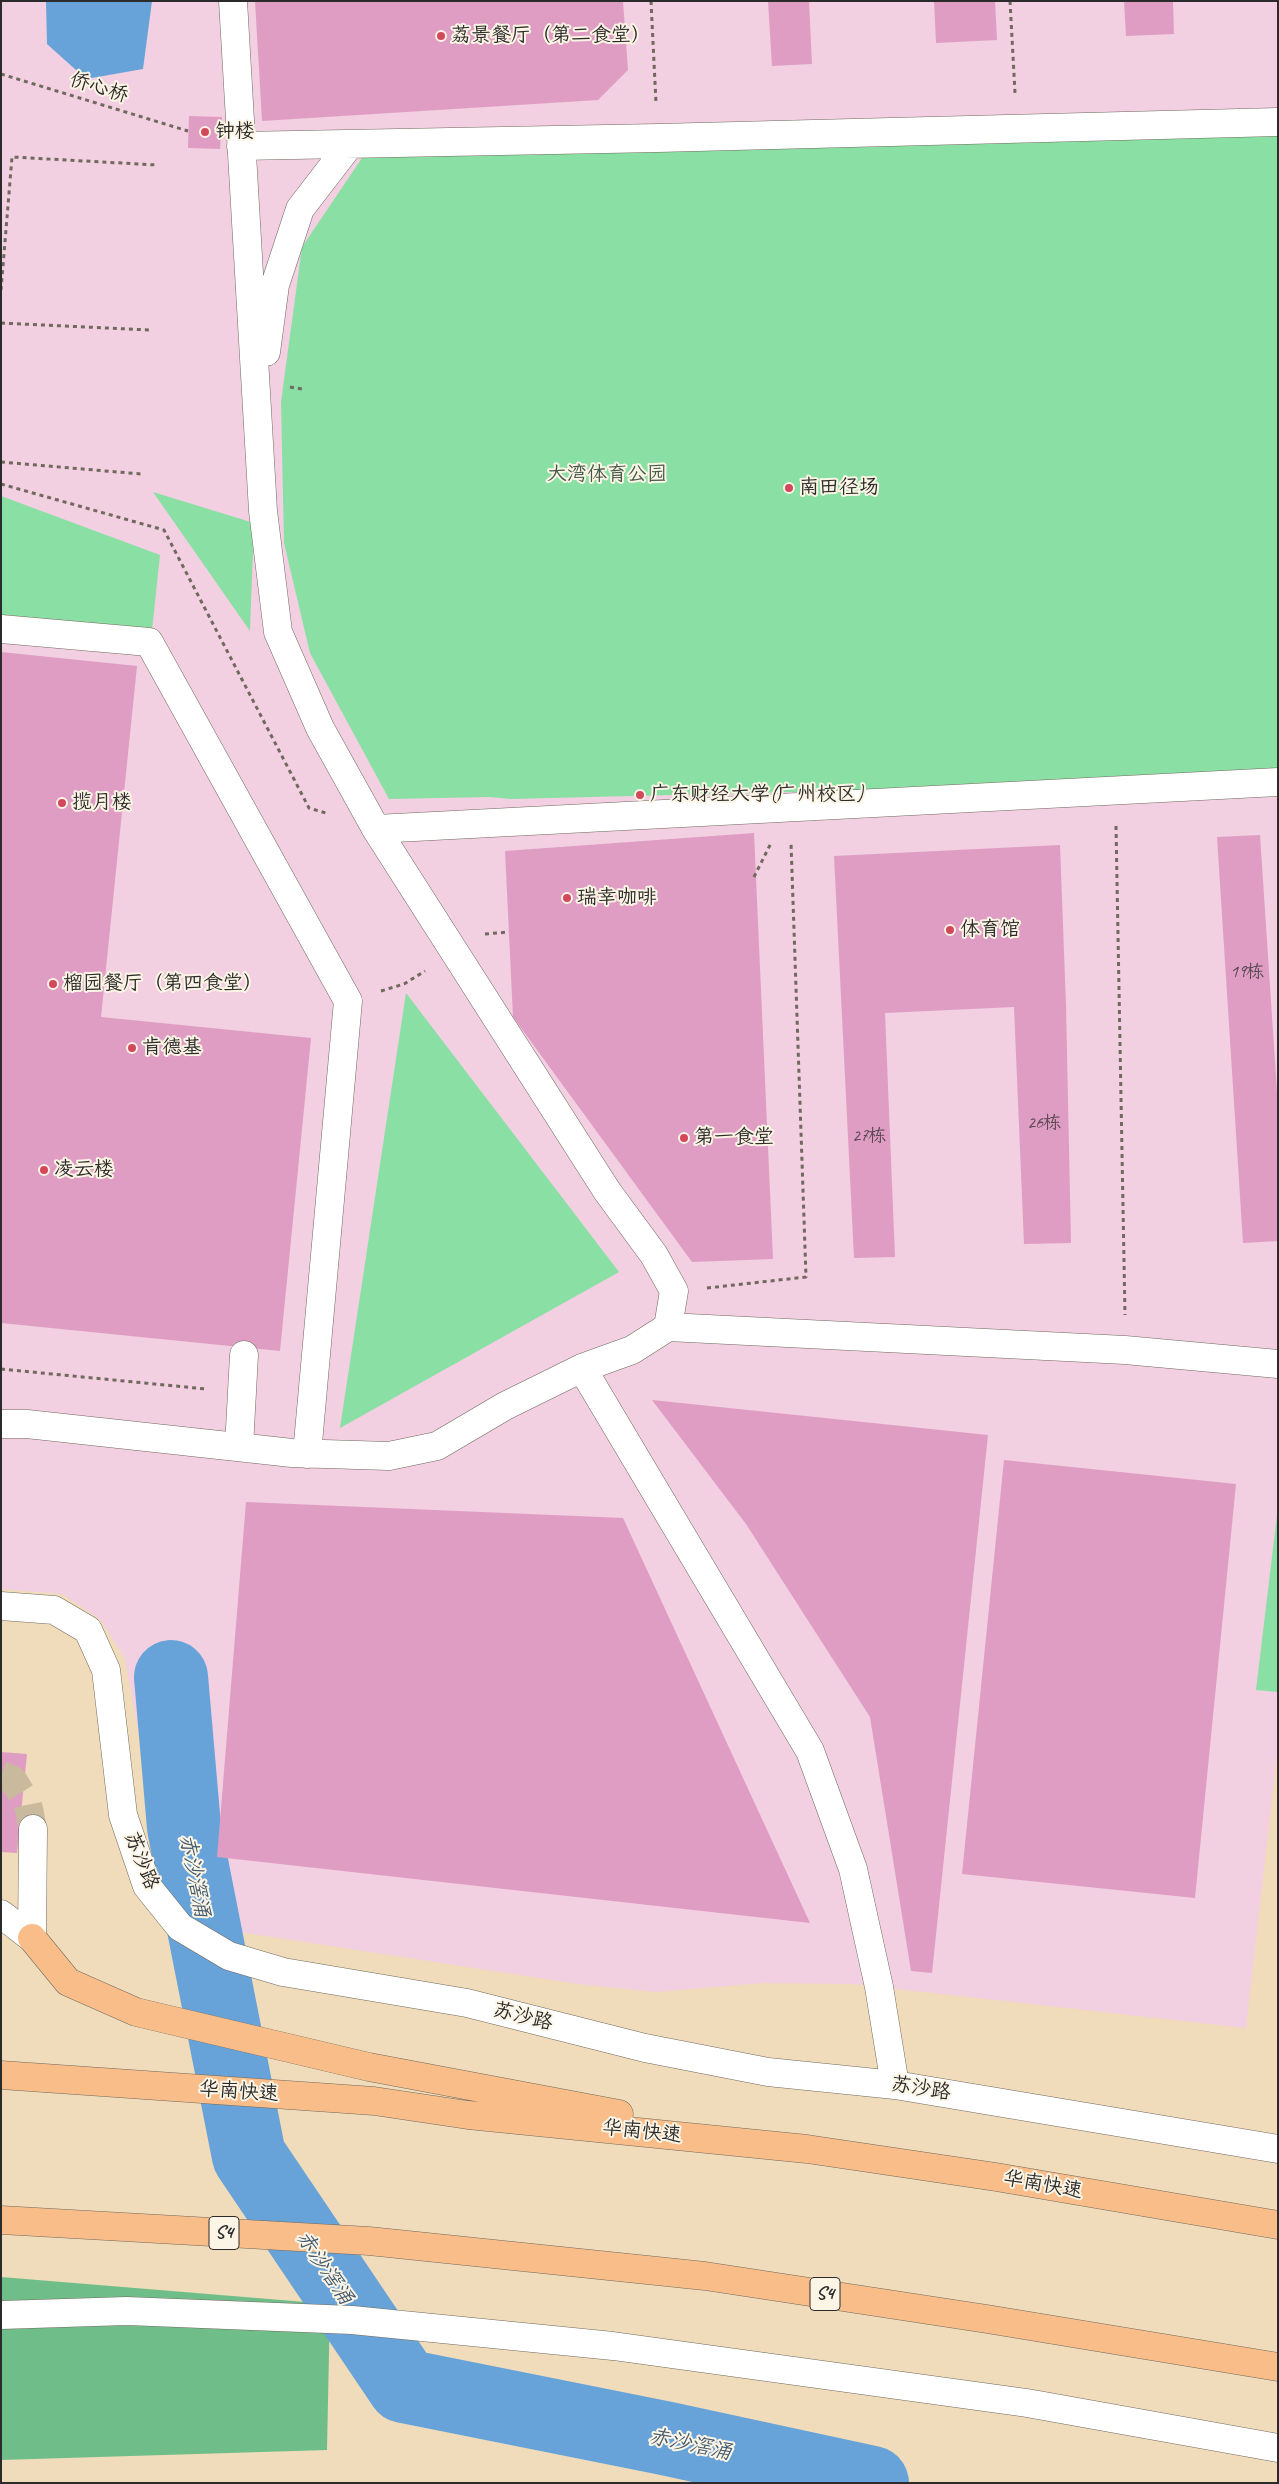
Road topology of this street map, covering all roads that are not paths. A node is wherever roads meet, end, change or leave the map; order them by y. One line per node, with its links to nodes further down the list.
1 (233, 1): 4 (street)
2 (1278, 122): 3 (street)
3 (350, 144): 4 (street); 5 (street)
4 (241, 146): 5 (street)
5 (263, 511): 8 (street)
6 (1, 629): 15 (street)
7 (1278, 782): 8 (street)
8 (376, 828): 9 (street)
9 (668, 1327): 11 (street); 12 (street)
10 (244, 1355): 14 (street)
11 (1278, 1364)
12 (582, 1368): 15 (street); 21 (street)
13 (1, 1424): 14 (street)
14 (239, 1447): 15 (street)
15 (307, 1454)
16 (1, 1606): 21 (street, 苏沙路)
17 (33, 1829): 19 (street)
18 (1, 1914): 19 (street)
19 (32, 1938): 22 (highway)
20 (1, 2075): 22 (highway, 华南快速)
21 (895, 2085): 23 (street, 苏沙路)
22 (807, 2149): 25 (highway, 华南快速)
23 (1278, 2149)
24 (1, 2220): 27 (highway, S4)
25 (1278, 2225)
26 (1, 2314): 28 (street)
27 (1278, 2367)
28 (1278, 2448)

